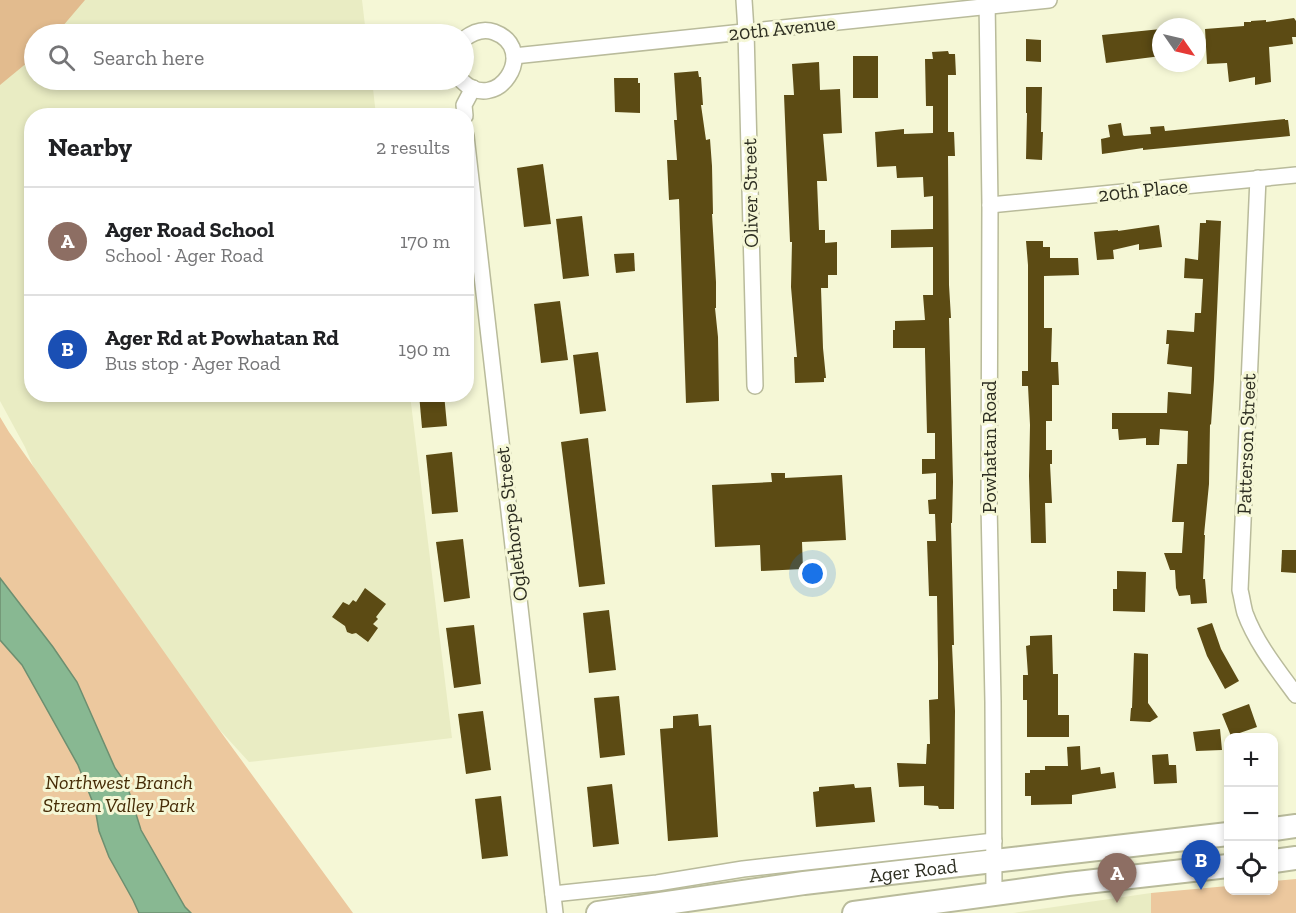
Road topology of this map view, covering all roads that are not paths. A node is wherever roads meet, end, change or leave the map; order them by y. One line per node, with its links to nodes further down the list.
1 (744, 0): 4 (street, Oliver Street)
2 (1049, 0): 3 (street, 20th Avenue)
3 (987, 3): 4 (street, 20th Avenue); 12 (street, Powhatan Road)
4 (746, 31): 6 (street, 20th Avenue); 14 (street, Oliver Street)
5 (474, 32): 6 (street)
6 (514, 56): 7 (street)
7 (474, 87)
8 (466, 90): 9 (street)
9 (464, 108)
10 (1296, 175): 11 (street, 20th Place)
11 (1258, 178): 12 (street, 20th Place); 15 (street, Patterson Street)
12 (990, 205): 19 (street, Powhatan Road)
13 (474, 206): 23 (street, Oglethorpe Street)
14 (755, 386)
15 (1296, 695)
16 (1296, 826): 17 (main road)
17 (1278, 828)
18 (1224, 834): 19 (main road, Ager Road)
19 (994, 850): 23 (street, Ager Road); 24 (street, Powhatan Road); 26 (main road, Ager Road)
20 (1296, 858): 21 (main road)
21 (1278, 860)
22 (1224, 866): 24 (main road, Ager Road)
23 (553, 894): 25 (street, Oglethorpe Street)
24 (994, 894): 27 (main road, Ager Road)
25 (555, 913)
26 (598, 913)
27 (854, 913)

